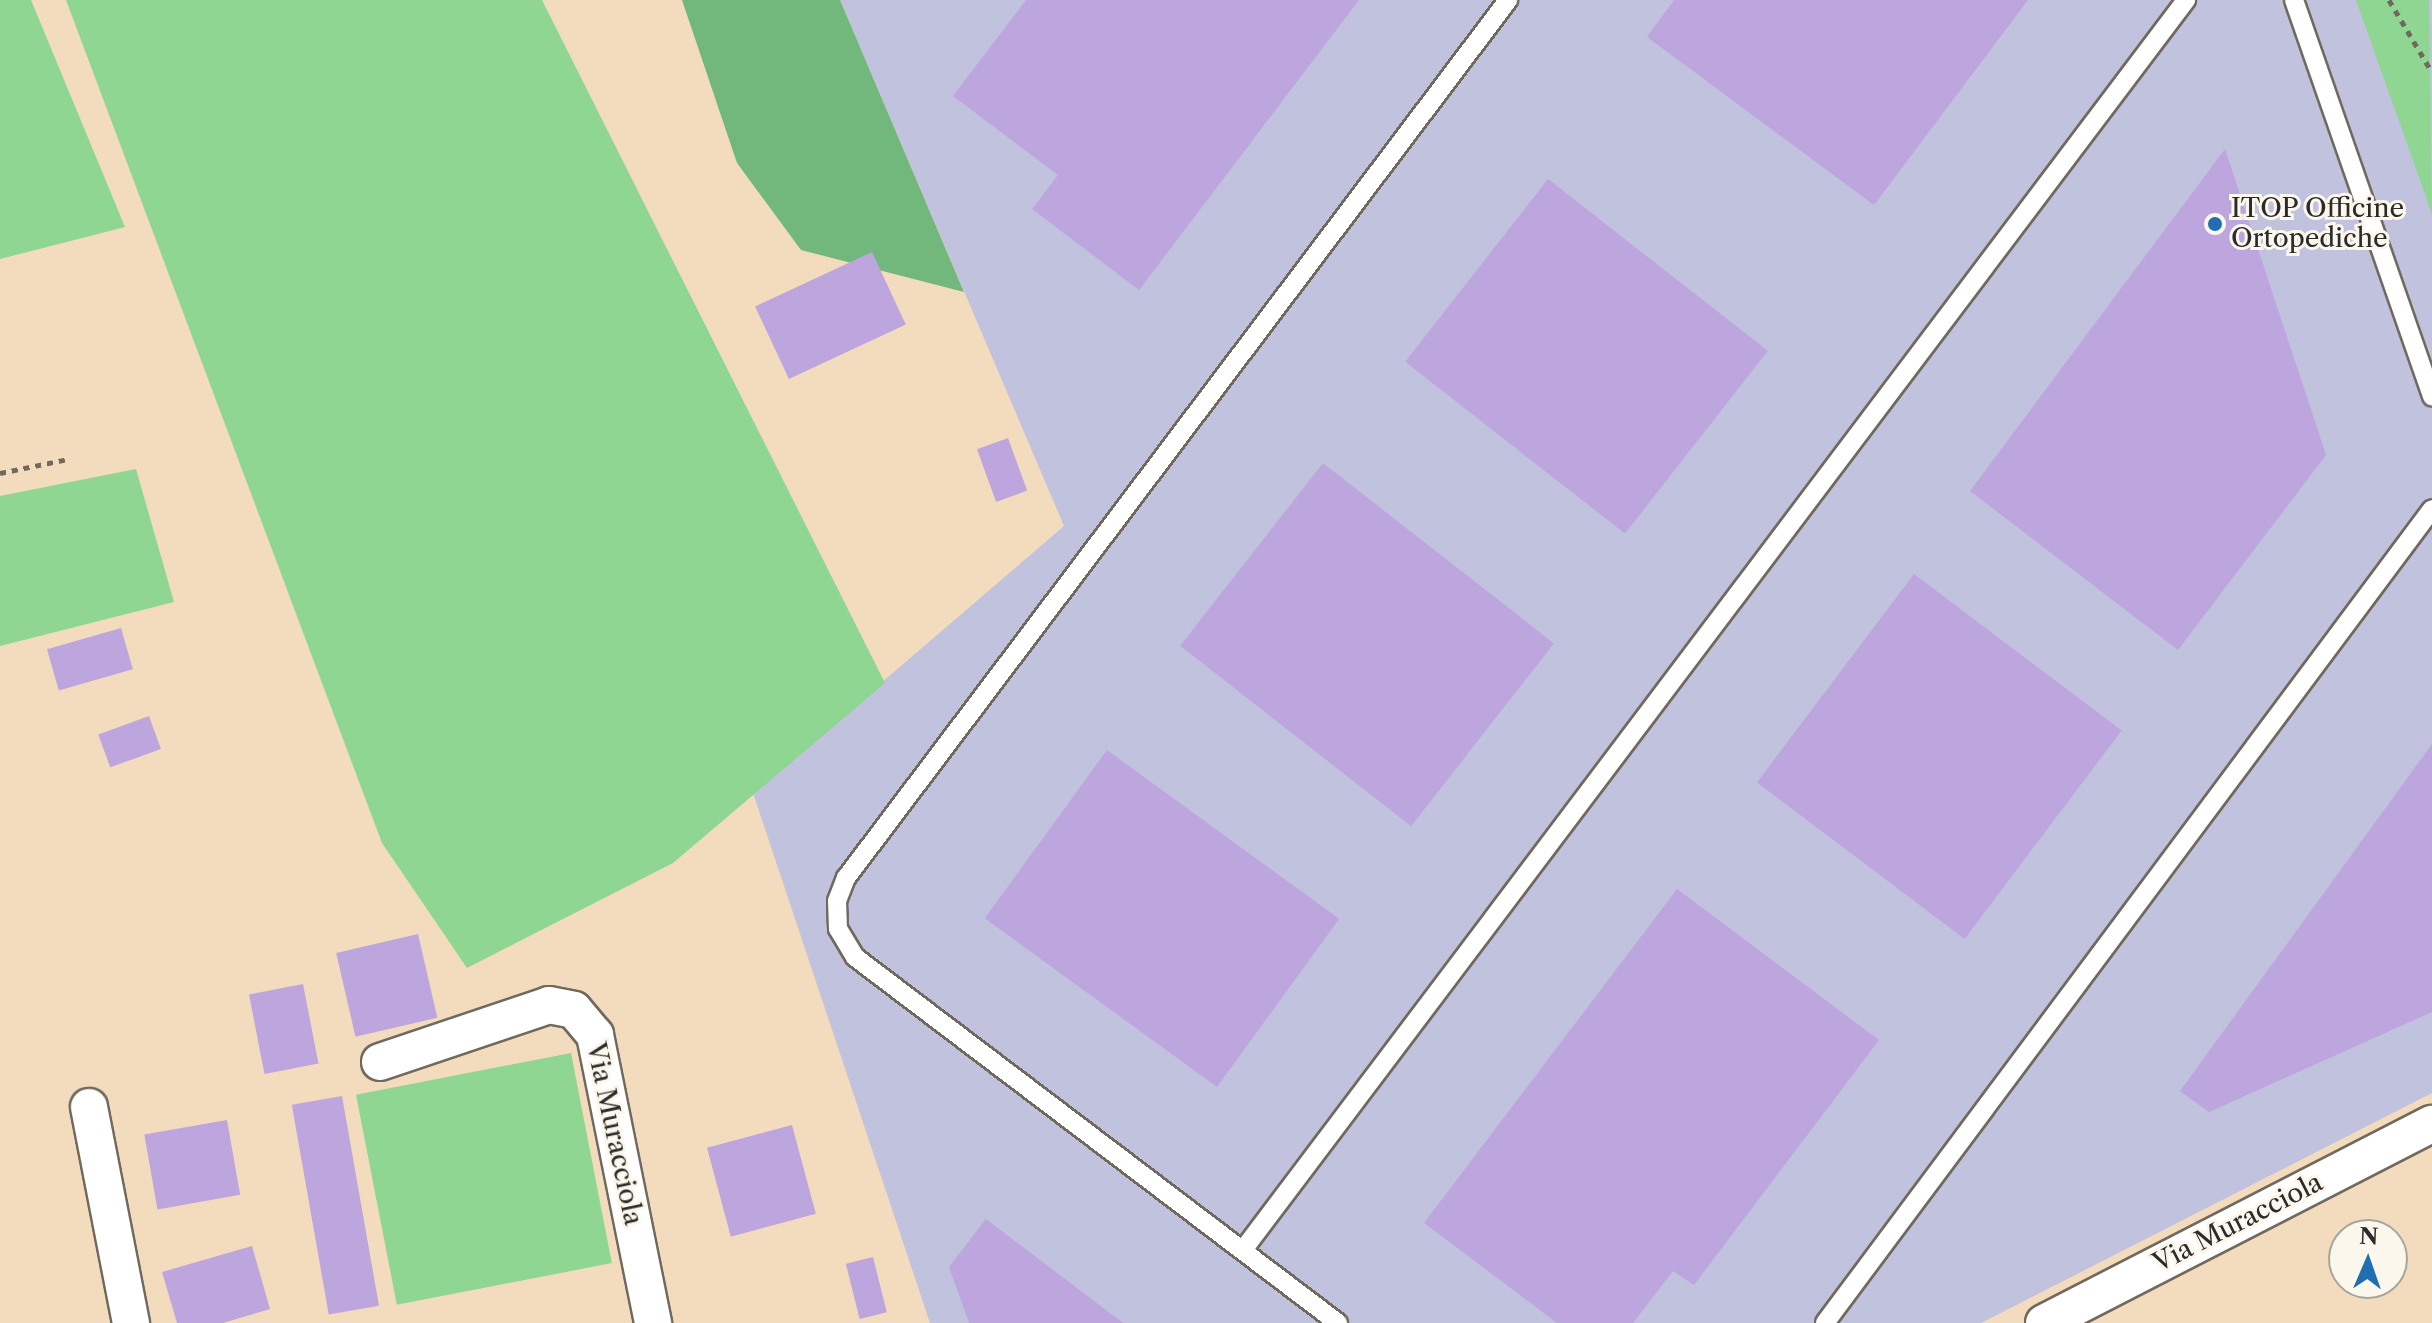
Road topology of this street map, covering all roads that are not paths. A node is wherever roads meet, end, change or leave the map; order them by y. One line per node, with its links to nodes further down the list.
1 (1508, 0): 9 (lane)
2 (2186, 0): 9 (lane)
3 (2294, 0): 4 (lane)
4 (2432, 397)
5 (2432, 509): 13 (lane)
6 (380, 1062): 11 (street, Via Muracciola)
7 (89, 1107): 10 (street)
8 (2432, 1124): 14 (street, Via Muracciola)
9 (1243, 1250): 12 (lane)
10 (131, 1323)
11 (653, 1323)
12 (1338, 1323)
13 (1825, 1323)
14 (2044, 1323)

